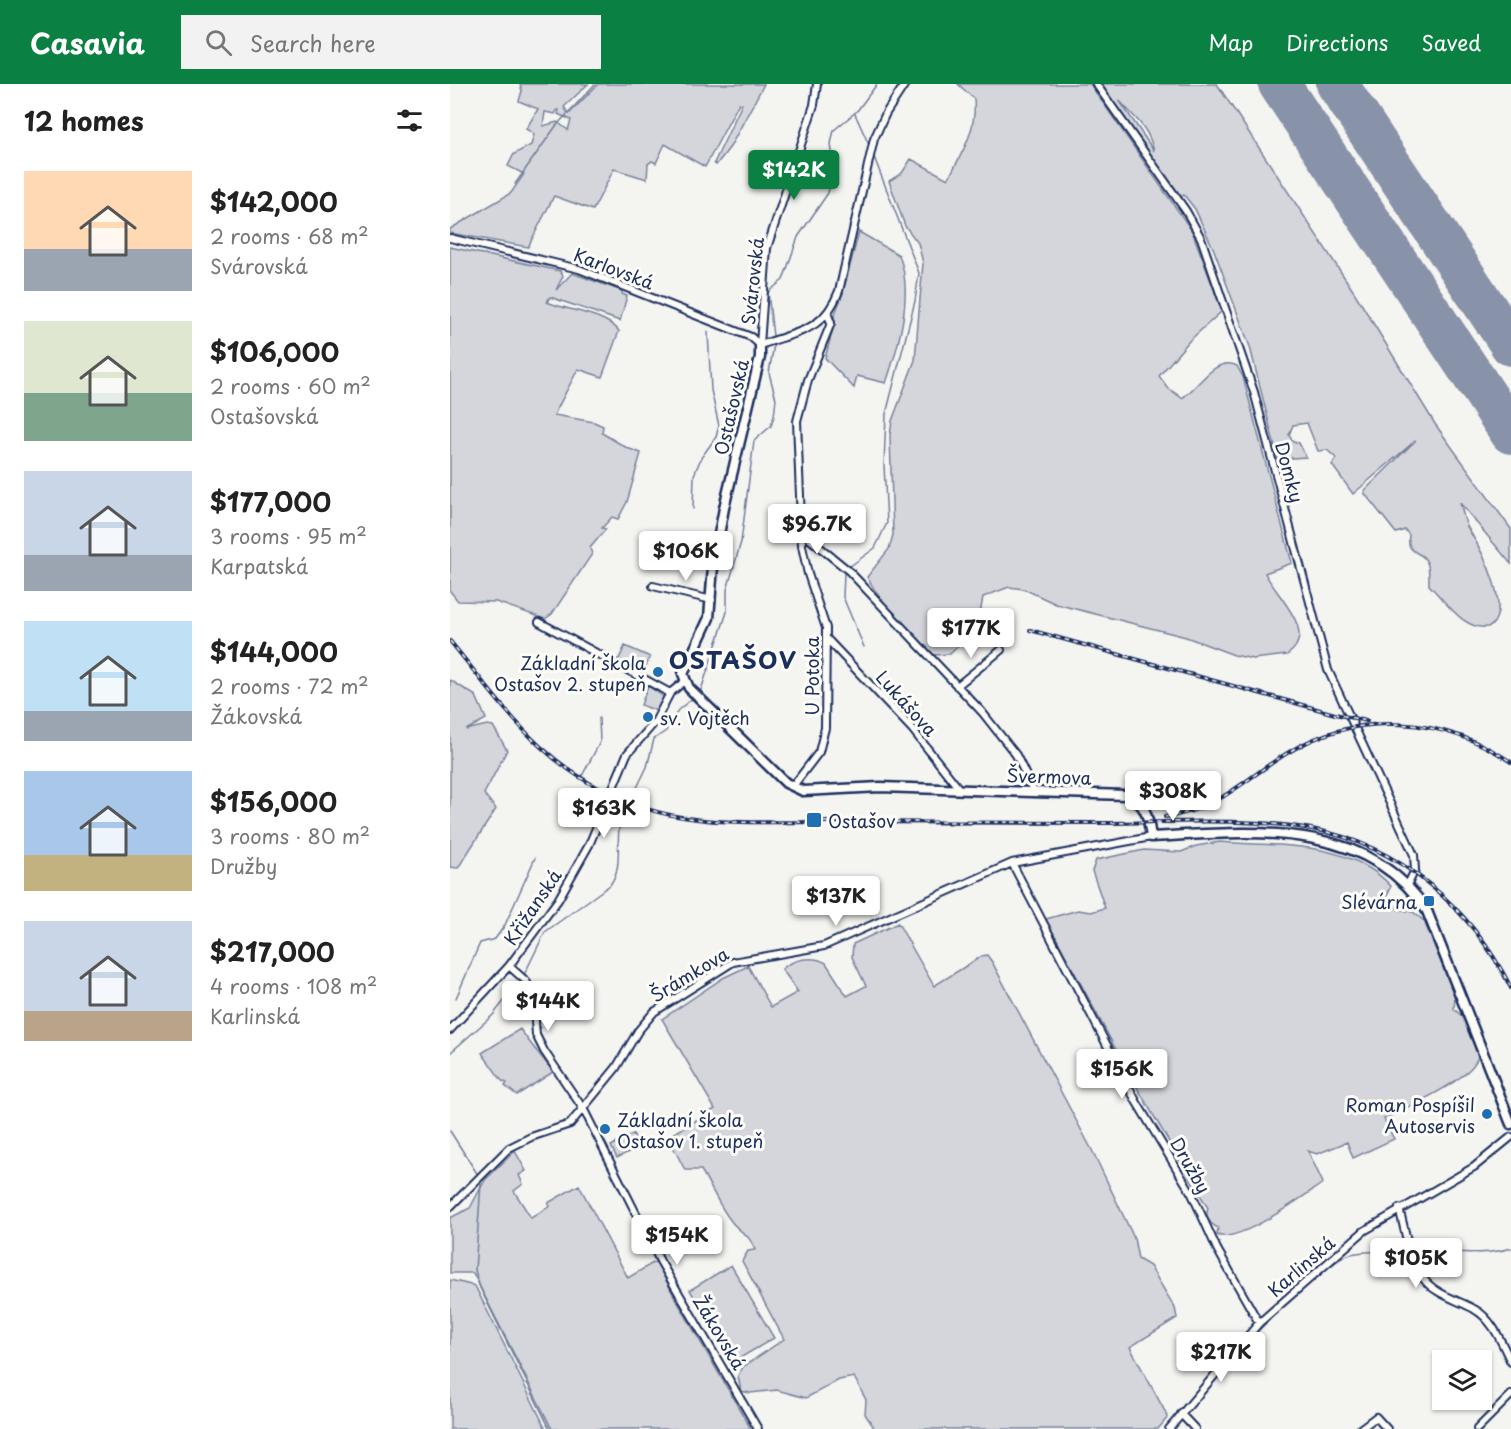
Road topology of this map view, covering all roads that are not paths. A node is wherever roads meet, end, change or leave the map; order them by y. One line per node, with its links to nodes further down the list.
1 (817, 84): 6 (street, Svárovská)
2 (905, 84): 5 (street)
3 (1096, 84): 21 (street, Domky)
4 (450, 238): 6 (street, Karlovská)
5 (828, 315): 6 (street, Ostašovská); 7 (street, U Potoka)
6 (760, 345): 9 (street, Ostašovská)
7 (801, 532): 11 (street, U Potoka); 14 (street)
8 (653, 586): 9 (street)
9 (712, 600): 13 (street, Ostašovská)
10 (539, 622): 15 (street)
11 (827, 639): 16 (street, U Potoka); 17 (street, Lukášova)
12 (1001, 650): 14 (street)
13 (685, 681): 15 (street, Křižanská); 16 (street, Švermova)
14 (957, 686): 18 (street)
15 (670, 693): 22 (street, Křižanská)
16 (793, 786): 17 (street, Švermova)
17 (960, 790): 18 (street, Švermova)
18 (1034, 792): 19 (street, Švermova)
19 (1151, 837): 20 (street, Šrámkova); 21 (street)
20 (1012, 863): 24 (street, Šrámkova); 29 (street, Družby)
21 (1408, 884): 25 (street)
22 (509, 966): 23 (street, Křižanská); 24 (street, Žákovská)
23 (450, 1030)
24 (584, 1110): 27 (street, Šrámkova); 33 (street, Žákovská)
25 (1511, 1124)
26 (1511, 1137): 28 (street, Karlinská)
27 (450, 1207)
28 (1400, 1208): 29 (street, Karlinská); 30 (street)
29 (1259, 1323): 32 (street, Karlinská)
30 (1511, 1362)
31 (1511, 1395): 38 (street)
32 (1181, 1414): 34 (street, Karlinská); 35 (street)
33 (759, 1429)
34 (1169, 1429)
35 (1195, 1429)
36 (1360, 1429): 37 (street)
37 (1388, 1429)
38 (1477, 1429)

